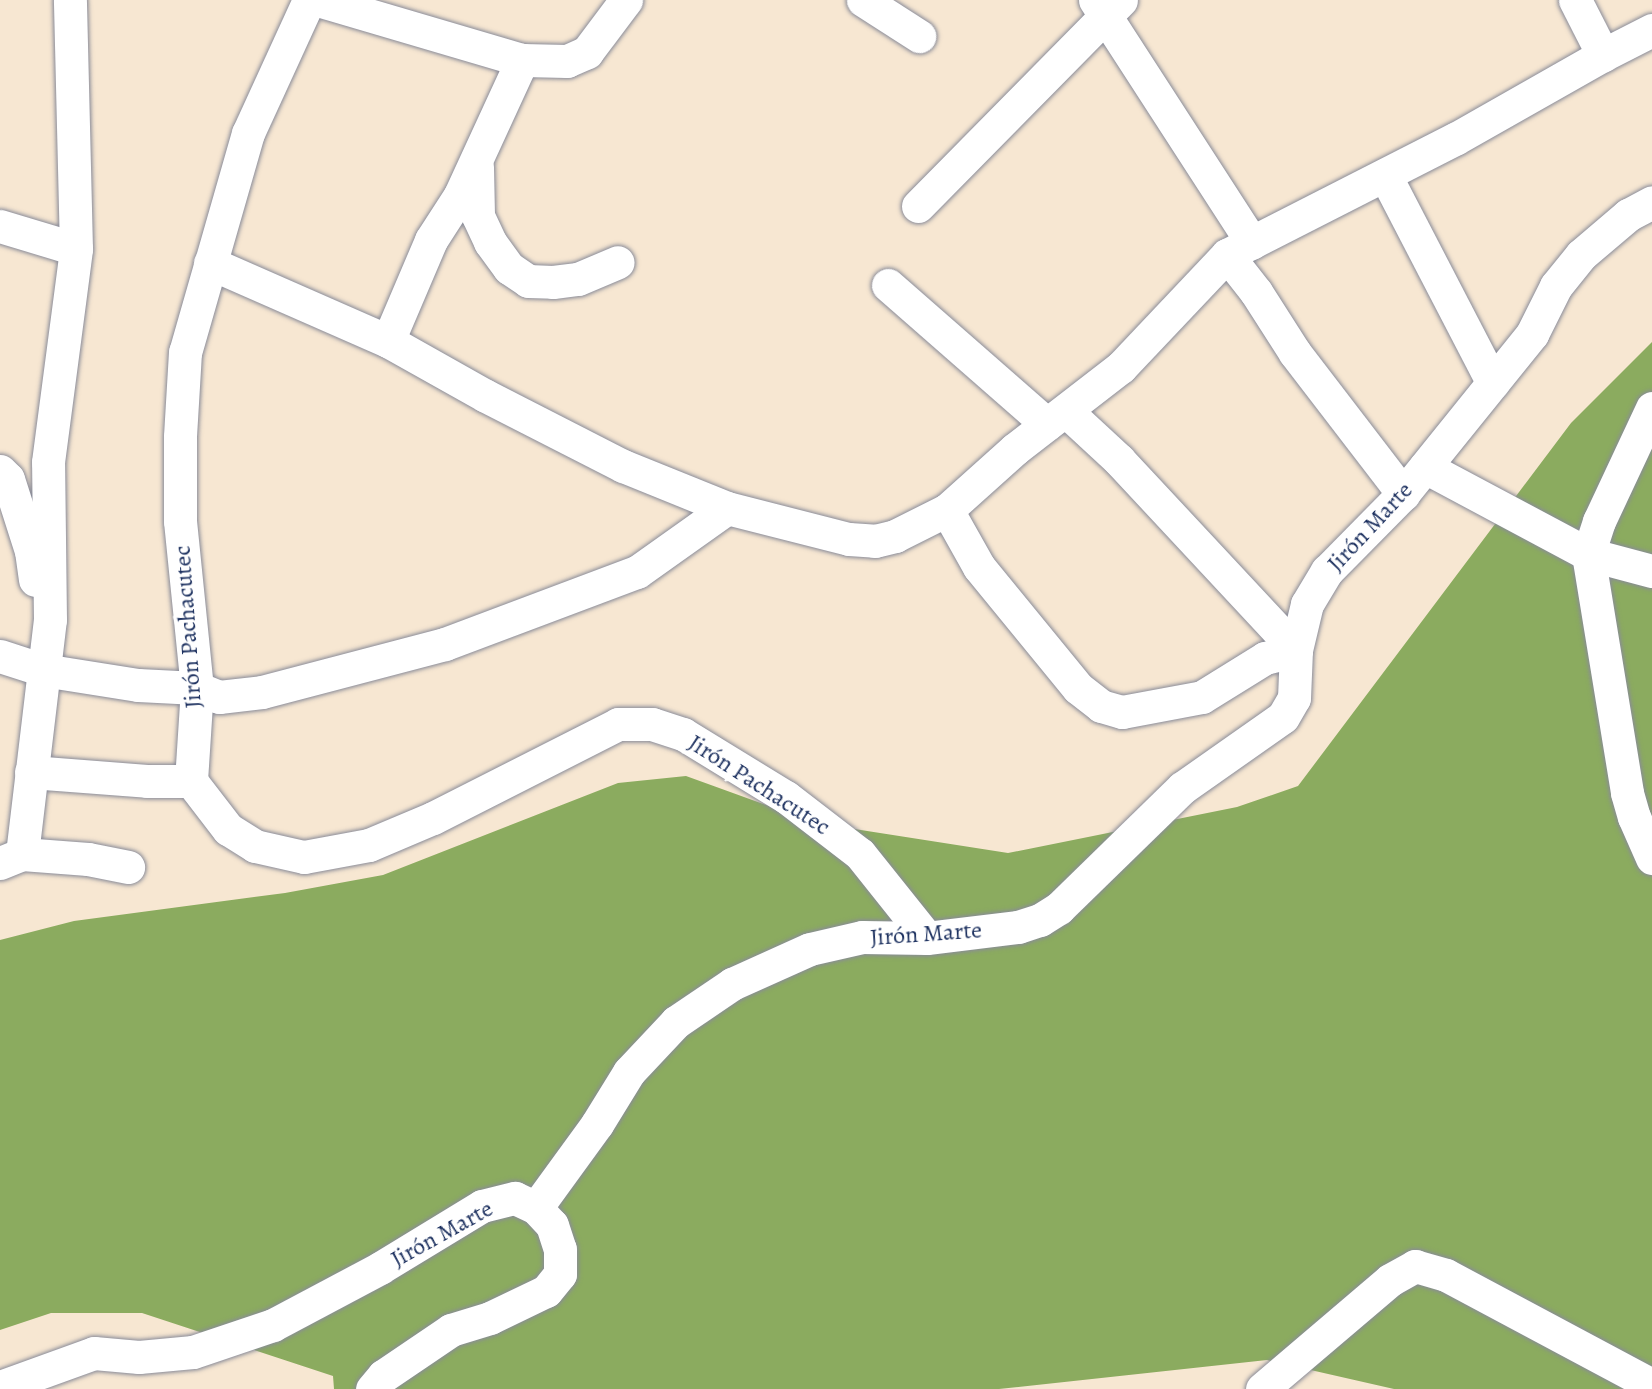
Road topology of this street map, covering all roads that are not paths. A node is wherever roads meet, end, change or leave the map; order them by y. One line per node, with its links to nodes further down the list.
1 (70, 0): 17 (street)
2 (309, 0): 20 (street, Jirón Pachacutec)
3 (318, 0): 11 (street)
4 (626, 0): 11 (street)
5 (863, 0): 9 (street)
6 (1575, 0): 10 (street)
7 (1108, 5): 15 (street); 18 (street)
8 (1652, 30): 10 (street)
9 (919, 36)
10 (1603, 55): 13 (street)
11 (522, 60): 12 (street)
12 (478, 157): 19 (street); 22 (street)
13 (1385, 175): 18 (street); 23 (street)
14 (1652, 202): 23 (street, Jirón Marte)
15 (918, 206)
16 (0, 226): 17 (street)
17 (76, 249): 35 (street)
18 (1240, 249): 25 (street); 28 (street)
19 (618, 262)
20 (210, 263): 22 (street); 36 (street, Jirón Pachacutec)
21 (888, 285): 25 (street)
22 (388, 341): 29 (street)
23 (1493, 383): 26 (street, Jirón Marte)
24 (1652, 408): 31 (street)
25 (1057, 417): 30 (street); 33 (street)
26 (1425, 467): 28 (street, Jirón Marte); 31 (street)
27 (0, 471): 35 (street)
28 (1403, 494): 33 (street, Jirón Marte)
29 (727, 508): 30 (street); 36 (street)
30 (947, 510): 33 (street)
31 (1588, 554): 32 (street); 39 (street)
32 (1652, 571)
33 (1296, 650): 42 (street, Jirón Marte)
34 (0, 656): 35 (street)
35 (43, 670): 36 (street); 37 (street)
36 (197, 688): 38 (street, Jirón Pachacutec)
37 (31, 772): 38 (street); 40 (street)
38 (191, 781): 42 (street, Jirón Pachacutec)
39 (1652, 858)
40 (11, 859): 41 (street)
41 (128, 867)
42 (927, 938): 43 (street, Jirón Marte)
43 (536, 1208): 45 (street, Jirón Marte); 46 (street)
44 (1652, 1385): 47 (street)
45 (0, 1387)
46 (372, 1389)
47 (1262, 1389)

